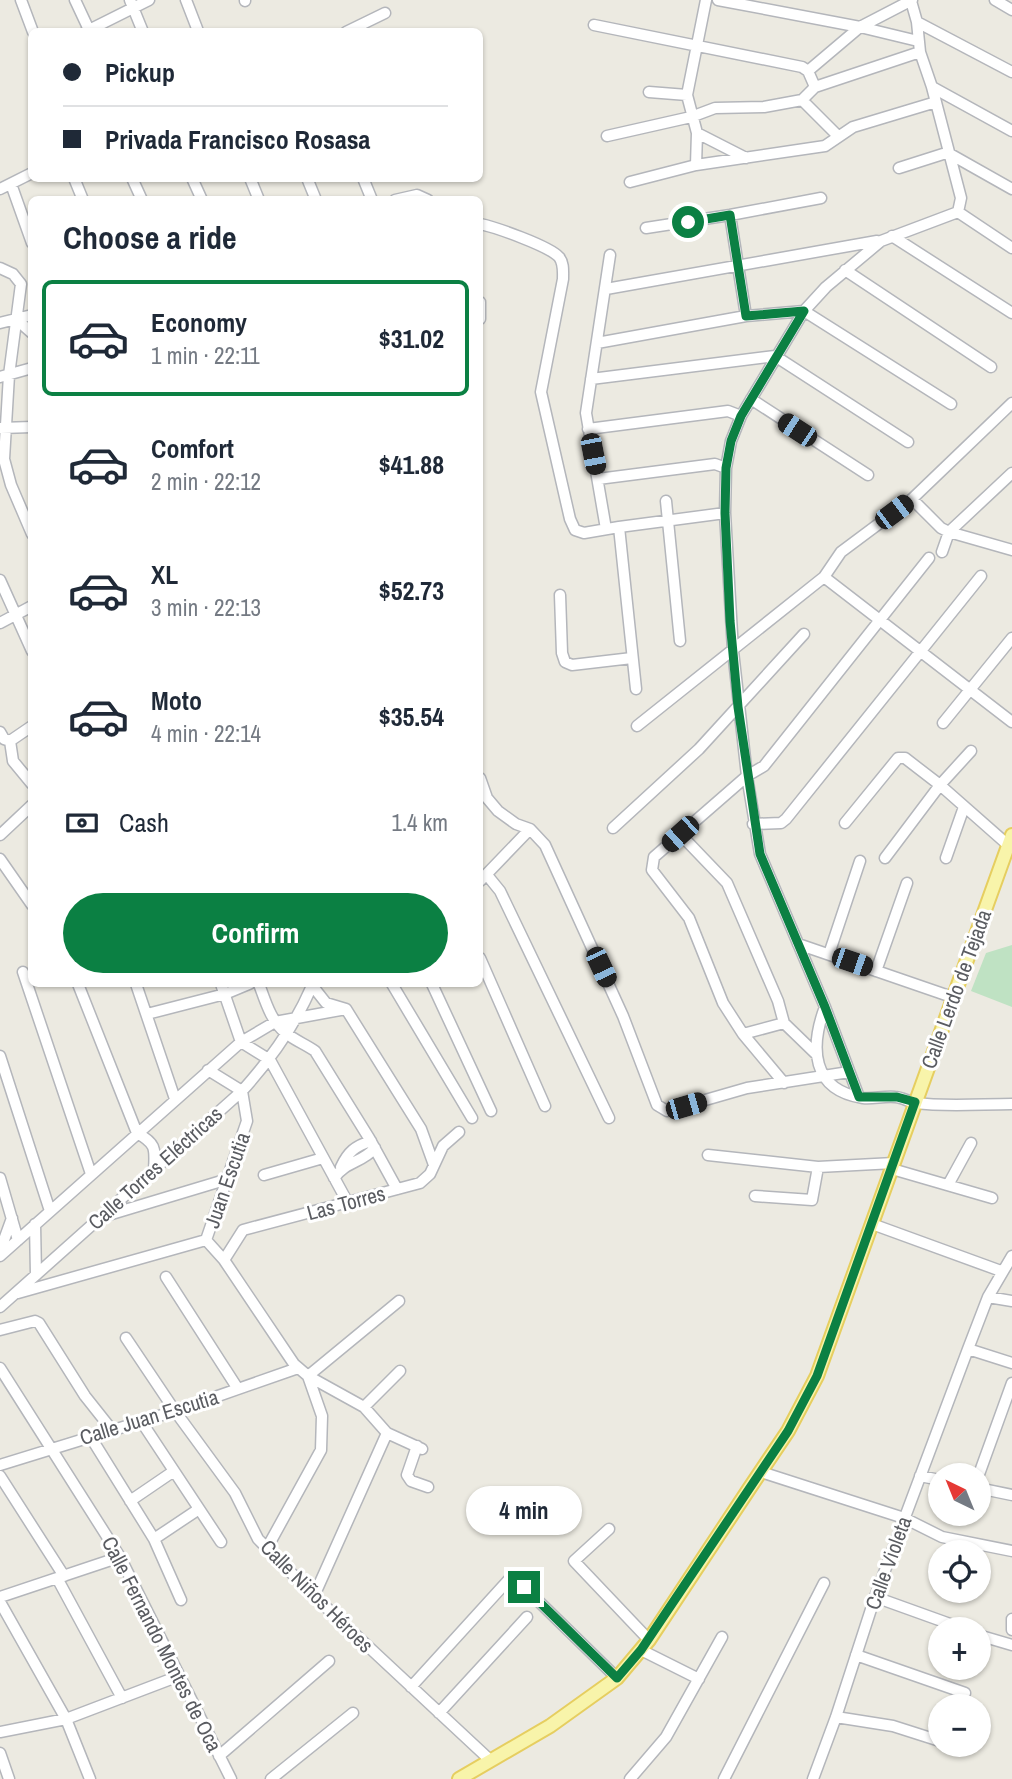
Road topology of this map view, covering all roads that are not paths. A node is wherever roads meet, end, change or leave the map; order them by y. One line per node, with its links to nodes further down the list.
1 (21, 0): 16 (street)
2 (75, 0): 17 (street)
3 (149, 0): 10 (street)
4 (186, 0): 20 (street)
5 (706, 0): 22 (street)
6 (718, 0): 15 (street)
7 (892, 0): 9 (street)
8 (995, 0): 11 (street)
9 (912, 1): 13 (street); 15 (street)
10 (132, 4): 18 (street); 19 (street)
11 (1012, 10)
12 (385, 13): 21 (street)
13 (917, 22): 23 (street); 25 (street)
14 (594, 25): 22 (street)
15 (860, 27): 23 (street); 24 (street)
16 (32, 28)
17 (87, 28)
18 (93, 28)
19 (141, 28)
20 (197, 28)
21 (354, 28)
22 (696, 45): 24 (street); 29 (street)
23 (919, 46): 26 (street); 27 (street)
24 (808, 71): 26 (street)
25 (1012, 72)
26 (815, 87): 30 (street)
27 (932, 87): 31 (street); 33 (street)
28 (649, 92): 29 (street)
29 (687, 95): 32 (street)
30 (802, 100): 32 (street); 36 (street)
31 (936, 102): 36 (street); 37 (street)
32 (691, 117): 34 (street); 35 (street)
33 (1012, 131)
34 (696, 133): 38 (street); 39 (street)
35 (607, 136)
36 (838, 136): 38 (street)
37 (950, 154): 40 (street); 45 (street); 47 (street)
38 (747, 158): 39 (street)
39 (696, 165): 42 (street)
40 (899, 168)
41 (28, 175): 43 (street)
42 (630, 182)
43 (11, 184): 44 (street); 51 (street)
44 (0, 189)
45 (1012, 189)
46 (821, 198): 48 (street)
47 (958, 212): 52 (street); 54 (street)
48 (730, 215): 50 (street); 56 (street)
49 (483, 225): 94 (street)
50 (646, 228)
51 (28, 232)
52 (892, 236): 53 (street); 62 (street)
53 (881, 241): 56 (street); 58 (street)
54 (1012, 248)
55 (610, 254): 60 (street)
56 (738, 267): 60 (street); 64 (street)
57 (0, 268): 59 (street)
58 (845, 270): 61 (street); 70 (street)
59 (26, 283): 65 (street)
60 (606, 289): 68 (street)
61 (804, 311): 64 (street); 69 (street); 76 (street)
62 (1012, 313)
63 (28, 316): 65 (street)
64 (746, 316): 68 (street)
65 (16, 319): 66 (street); 67 (street); 72 (street)
66 (0, 323)
67 (28, 330)
68 (597, 343): 73 (street)
69 (775, 356): 73 (street); 74 (street); 81 (street)
70 (991, 367)
71 (28, 369): 72 (street)
72 (5, 376): 79 (street)
73 (591, 379): 80 (street)
74 (751, 400): 77 (street); 84 (street)
75 (1012, 403): 88 (street)
76 (951, 404)
77 (741, 416): 80 (street); 82 (street)
78 (28, 426): 79 (street)
79 (3, 427): 86 (street)
80 (588, 429): 85 (street)
81 (908, 442)
82 (726, 468): 85 (street); 91 (street)
83 (1012, 473): 95 (street)
84 (867, 475)
85 (598, 480): 94 (street)
86 (11, 485): 87 (street); 90 (street)
87 (0, 490)
88 (912, 499): 95 (street); 100 (street)
89 (666, 501): 92 (street)
90 (26, 511)
91 (725, 513): 92 (street); 111 (street)
92 (669, 520): 93 (street); 109 (street)
93 (619, 527): 94 (street); 113 (street)
94 (606, 529)
95 (949, 532): 96 (street); 97 (street)
96 (1012, 550)
97 (942, 552)
98 (929, 558): 105 (street)
99 (981, 576): 112 (street)
100 (824, 577): 105 (street); 111 (street)
101 (0, 580): 104 (street)
102 (560, 595): 113 (street)
103 (28, 608): 104 (street)
104 (15, 615): 106 (street); 110 (street)
105 (879, 620): 112 (street); 124 (street)
106 (0, 623)
107 (804, 634): 116 (street)
108 (1012, 638): 115 (street)
109 (680, 641)
110 (28, 643)
111 (733, 651): 116 (street); 119 (street)
112 (920, 652): 115 (street); 131 (street)
113 (632, 659): 114 (street)
114 (636, 689)
115 (970, 691): 117 (street); 118 (street)
116 (738, 707): 124 (street); 132 (street)
117 (1012, 722)
118 (943, 723)
119 (637, 726)
120 (28, 729): 122 (street)
121 (0, 732): 122 (street)
122 (10, 741): 125 (street)
123 (971, 751): 126 (street)
124 (747, 776): 131 (street); 134 (street)
125 (28, 779)
126 (940, 785): 128 (street); 130 (street); 137 (street)
127 (484, 799): 133 (street)
128 (964, 807): 136 (street); 138 (street)
129 (28, 809): 135 (street)
130 (845, 823)
131 (753, 824): 144 (street)
132 (613, 828)
133 (530, 829): 141 (street); 177 (street)
134 (680, 834): 167 (street); 169 (street)
135 (0, 835)
136 (1010, 840): 161 (main road, Calle Lerdo de Tejada)
137 (885, 858)
138 (946, 858)
139 (0, 859): 143 (street)
140 (860, 861): 145 (street)
141 (483, 878): 186 (street)
142 (907, 883): 147 (street)
143 (28, 899)
144 (798, 944): 145 (street); 162 (street)
145 (829, 954): 147 (street)
146 (483, 965): 183 (street)
147 (876, 971): 161 (street)
148 (23, 972): 150 (street)
149 (28, 987): 197 (street)
150 (28, 987)
151 (79, 987): 188 (street)
152 (137, 987): 164 (street)
153 (222, 987): 160 (street)
154 (242, 987): 160 (street)
155 (260, 987): 166 (street)
156 (311, 987): 165 (street, Calle Torres Eléctricas)
157 (312, 987): 163 (street)
158 (394, 987): 185 (street)
159 (433, 987): 184 (street)
160 (225, 995): 164 (street); 170 (street)
161 (953, 997): 181 (main road, Calle Lerdo de Tejada)
162 (825, 1007): 171 (street); 175 (street)
163 (346, 1009): 165 (street, Calle Torres Eléctricas); 193 (street)
164 (147, 1014): 180 (street)
165 (298, 1018): 166 (street, Calle Torres Eléctricas); 168 (street, Calle Torres Eléctricas)
166 (275, 1022): 168 (street); 170 (street, Calle Torres Eléctricas)
167 (784, 1023): 169 (street); 171 (street)
168 (287, 1034): 173 (street, Calle Torres Eléctricas); 190 (street)
169 (743, 1034): 177 (street)
170 (241, 1042): 173 (street); 174 (street, Calle Torres Eléctricas)
171 (815, 1053): 176 (street)
172 (0, 1056): 207 (street)
173 (270, 1060): 178 (street, Calle Torres Eléctricas); 192 (street)
174 (208, 1070): 178 (street); 180 (street, Calle Torres Eléctricas)
175 (849, 1072): 176 (street); 179 (street)
176 (825, 1076): 177 (street); 179 (street)
177 (784, 1083)
178 (242, 1091): 196 (street, Calle Torres Eléctricas); 201 (street, Juan Escutia)
179 (859, 1097): 181 (street)
180 (176, 1099): 188 (street, Calle Torres Eléctricas)
181 (915, 1102): 182 (street); 194 (main road, Calle Lerdo de Tejada)
182 (1012, 1104)
183 (545, 1106)
184 (491, 1111)
185 (472, 1118)
186 (609, 1118)
187 (459, 1132): 193 (street, Las Torres)
188 (137, 1133): 196 (street); 197 (street, Calle Torres Eléctricas)
189 (971, 1143): 202 (street)
190 (373, 1144): 198 (street); 203 (street)
191 (708, 1155): 195 (street)
192 (323, 1158): 198 (street); 199 (street)
193 (434, 1165): 203 (street, Las Torres)
194 (893, 1166): 195 (street); 202 (street); 211 (main road, Calle Lerdo de Tejada)
195 (818, 1167): 204 (street)
196 (154, 1171): 208 (street, Calle Torres Eléctricas)
197 (91, 1174): 207 (street, Calle Torres Eléctricas)
198 (337, 1174): 206 (street)
199 (264, 1175)
200 (0, 1178): 209 (street)
201 (228, 1179): 208 (street); 213 (street, Juan Escutia)
202 (948, 1185): 205 (street)
203 (397, 1189): 206 (street, Las Torres)
204 (755, 1196)
205 (992, 1198)
206 (348, 1203): 216 (street, Las Torres)
207 (50, 1211): 210 (street, Calle Torres Eléctricas)
208 (101, 1217): 218 (street, Calle Torres Eléctricas)
209 (12, 1218): 212 (street); 214 (street)
210 (35, 1224): 212 (street, Calle Torres Eléctricas); 218 (street)
211 (872, 1224): 217 (street); 245 (main road, Calle Lerdo de Tejada)
212 (18, 1240): 214 (street, Calle Torres Eléctricas)
213 (206, 1240): 216 (street, Juan Escutia); 220 (street)
214 (0, 1254)
215 (1012, 1255): 217 (street, Calle Violeta)
216 (223, 1260): 230 (street)
217 (1001, 1272): 221 (street, Calle Violeta)
218 (36, 1275): 220 (street, Calle Torres Eléctricas)
219 (166, 1277): 234 (street)
220 (15, 1294): 224 (street, Calle Torres Eléctricas)
221 (988, 1297): 223 (street); 227 (street, Calle Violeta)
222 (399, 1301): 232 (street)
223 (1012, 1301)
224 (0, 1307)
225 (0, 1330): 238 (street)
226 (126, 1338): 236 (street, Calle Niños Héroes)
227 (968, 1349): 228 (street); 247 (street, Calle Violeta)
228 (1012, 1363)
229 (0, 1368): 241 (street, Calle Fernando Montes de Oca)
230 (298, 1368): 232 (street); 234 (street, Calle Juan Escutia)
231 (400, 1371): 235 (street)
232 (308, 1376): 235 (street); 258 (street)
233 (1012, 1383): 242 (street)
234 (238, 1389): 236 (street, Calle Juan Escutia)
235 (363, 1407): 239 (street)
236 (175, 1411): 237 (street, Calle Juan Escutia); 258 (street, Calle Niños Héroes)
237 (141, 1422): 238 (street, Calle Juan Escutia); 244 (street)
238 (112, 1430): 240 (street, Calle Juan Escutia)
239 (387, 1433): 249 (street); 265 (street)
240 (90, 1436): 241 (street, Calle Juan Escutia); 252 (street)
241 (51, 1448): 243 (street, Calle Juan Escutia); 260 (street, Calle Fernando Montes de Oca)
242 (983, 1463)
243 (0, 1465)
244 (174, 1471): 252 (street); 253 (street)
245 (761, 1472): 254 (street); 276 (main road, Calle Lerdo de Tejada)
246 (0, 1476): 262 (street)
247 (920, 1476): 248 (street); 254 (street, Calle Violeta)
248 (928, 1478)
249 (428, 1487)
250 (991, 1491): 251 (street)
251 (1012, 1495)
252 (130, 1501): 256 (street)
253 (199, 1509): 256 (street); 257 (street)
254 (905, 1518): 259 (street); 267 (street, Calle Violeta)
255 (608, 1529): 276 (street)
256 (154, 1539): 268 (street)
257 (221, 1542)
258 (267, 1548): 265 (street, Calle Niños Héroes)
259 (1012, 1551)
260 (120, 1557): 262 (street); 280 (street, Calle Fernando Montes de Oca)
261 (512, 1576): 283 (street)
262 (61, 1577): 266 (street); 285 (street)
263 (824, 1583): 301 (street)
264 (524, 1587): 281 (street)
265 (314, 1596): 283 (street, Calle Niños Héroes)
266 (0, 1597)
267 (875, 1597): 271 (street); 278 (street, Calle Violeta)
268 (181, 1600)
269 (0, 1602): 289 (street)
270 (527, 1617): 287 (street)
271 (931, 1617)
272 (1012, 1619): 273 (street)
273 (1012, 1630)
274 (722, 1637): 282 (street)
275 (991, 1639): 277 (street)
276 (645, 1645): 281 (main road, Calle Lerdo de Tejada); 282 (street)
277 (1012, 1645)
278 (856, 1655): 284 (street); 288 (street, Calle Violeta)
279 (329, 1661): 293 (street)
280 (179, 1675): 285 (street); 293 (street, Calle Fernando Montes de Oca)
281 (617, 1678): 294 (main road, Calle Lerdo de Tejada)
282 (699, 1679): 300 (street)
283 (411, 1687): 287 (street, Calle Niños Héroes)
284 (965, 1693)
285 (122, 1698): 289 (street)
286 (353, 1713): 298 (street)
287 (439, 1713): 294 (street, Calle Niños Héroes)
288 (836, 1717): 291 (street); 302 (street, Calle Violeta)
289 (66, 1719): 290 (street); 296 (street)
290 (0, 1732)
291 (928, 1737)
292 (0, 1753): 295 (street)
293 (219, 1756): 297 (street, Calle Fernando Montes de Oca)
294 (490, 1760): 299 (main road, Calle Lerdo de Tejada)
295 (9, 1779)
296 (90, 1779)
297 (231, 1779)
298 (271, 1779)
299 (459, 1779)
300 (630, 1779)
301 (724, 1779)
302 (813, 1779)

